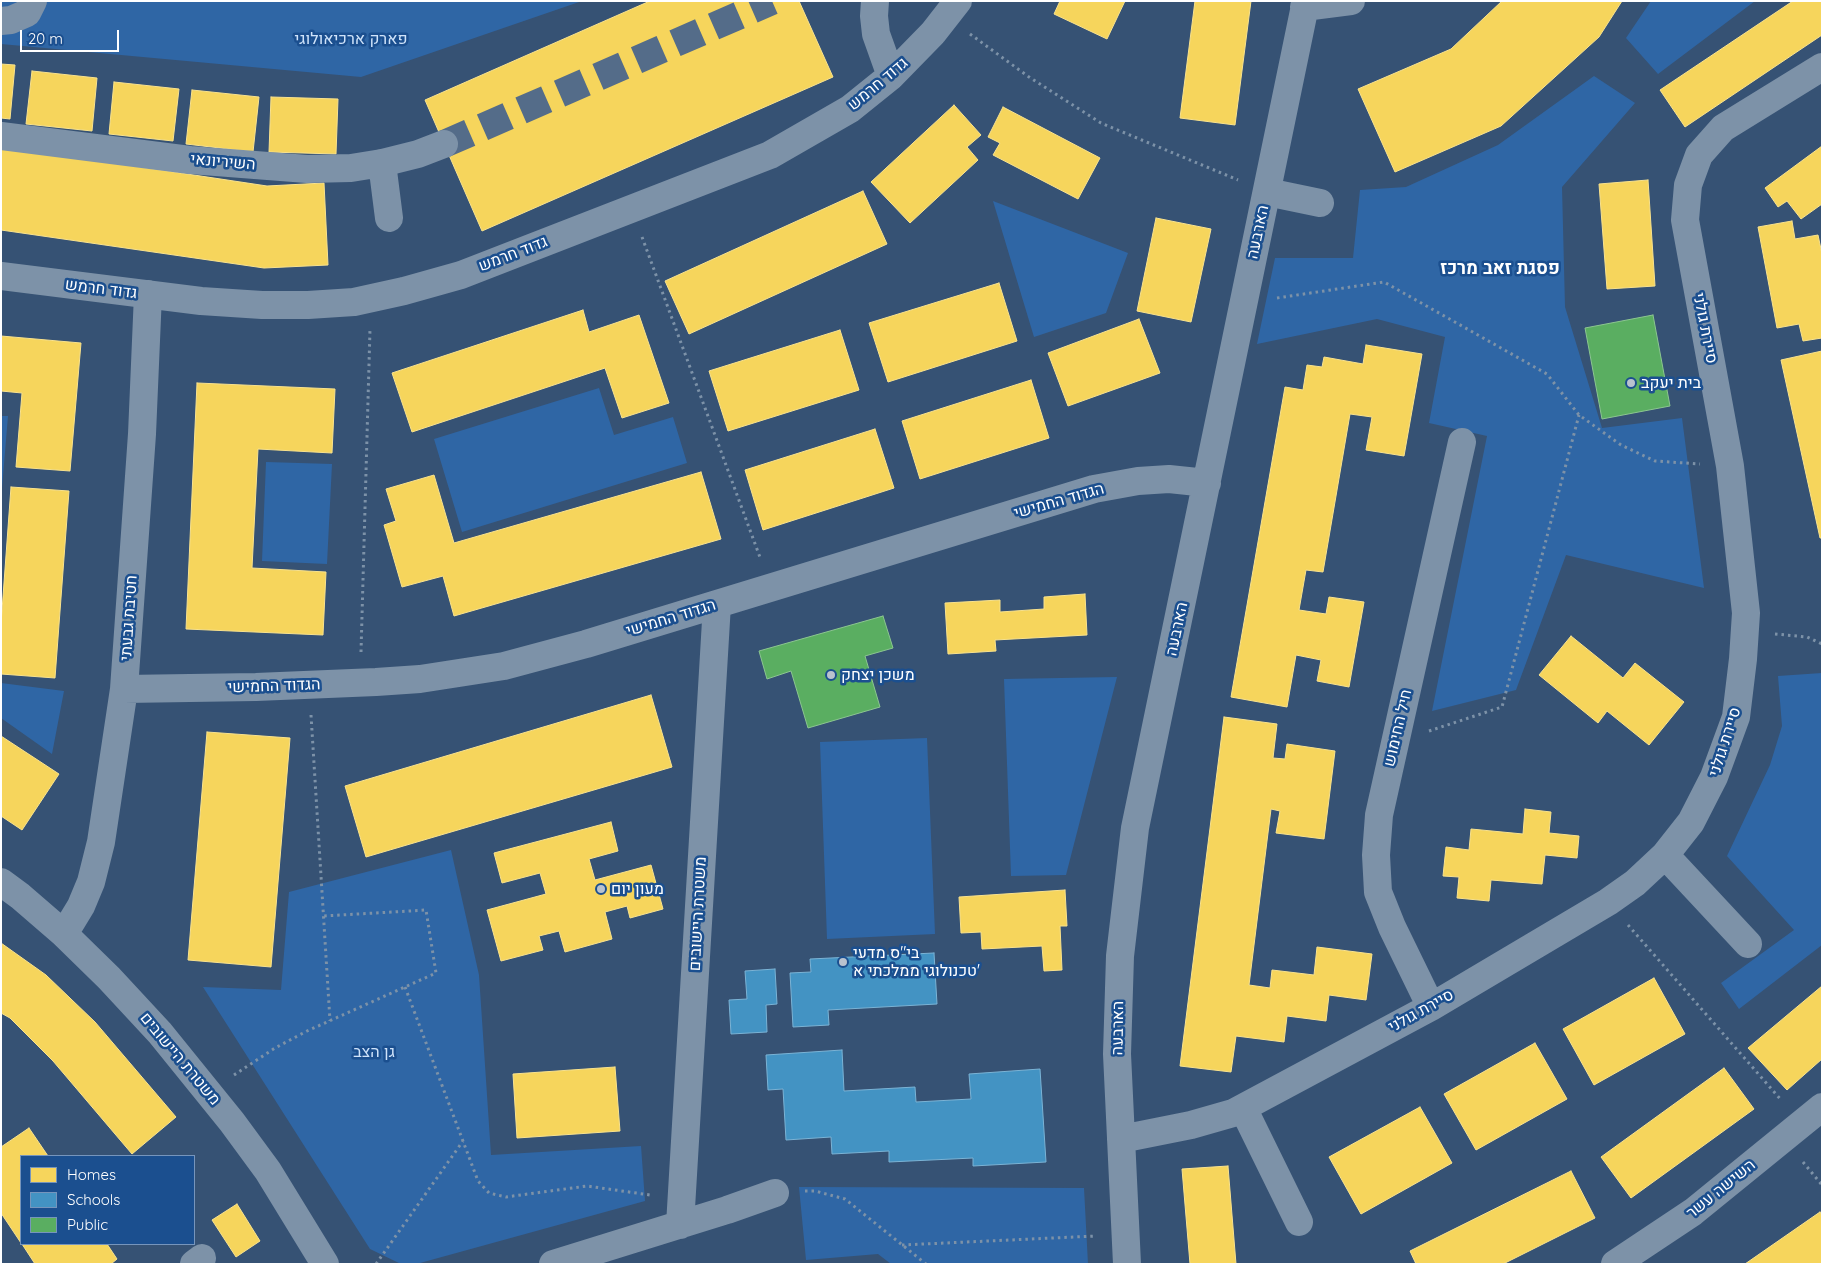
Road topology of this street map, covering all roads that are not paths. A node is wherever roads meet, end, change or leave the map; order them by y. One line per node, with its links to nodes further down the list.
1 (33, 1): 6 (street)
2 (876, 1): 8 (street)
3 (1351, 1): 4 (street)
4 (1305, 4): 12 (street, הארבעה)
5 (952, 9): 8 (street, גדוד חרמש)
6 (1, 21)
7 (1822, 67): 21 (street, סיירת גולני)
8 (891, 76): 16 (street, גדוד חרמש)
9 (1, 136): 11 (street, השיריונאי)
10 (444, 144): 11 (street, השיריונאי)
11 (382, 163): 14 (street)
12 (1267, 192): 13 (street); 18 (street, הארבעה)
13 (1320, 203)
14 (389, 218)
15 (1, 276): 16 (street, גדוד חרמש)
16 (148, 294): 20 (street, חטיבת גבעתי)
17 (1462, 442): 25 (street, חיל החימוש)
18 (1206, 483): 19 (street, הגדוד החמישי); 28 (street, הארבעה)
19 (717, 604): 20 (street, הגדוד החמישי); 30 (street, משטרת היישובים)
20 (124, 689): 23 (street, חטיבת גבעתי)
21 (1666, 855): 24 (street); 25 (street, סיירת גולני)
22 (1, 882): 23 (street, משטרת היישובים)
23 (64, 934): 33 (street, משטרת היישובים)
24 (1748, 944)
25 (1431, 1006): 26 (street, סיירת גולני)
26 (1243, 1108): 28 (street, סיירת גולני); 31 (street)
27 (1812, 1116): 32 (street, השישה עשר)
28 (1121, 1139): 35 (street, הארבעה)
29 (775, 1193): 30 (street)
30 (680, 1212): 34 (street)
31 (1299, 1222)
32 (1623, 1262)
33 (325, 1264)
34 (553, 1264)
35 (1127, 1264)

